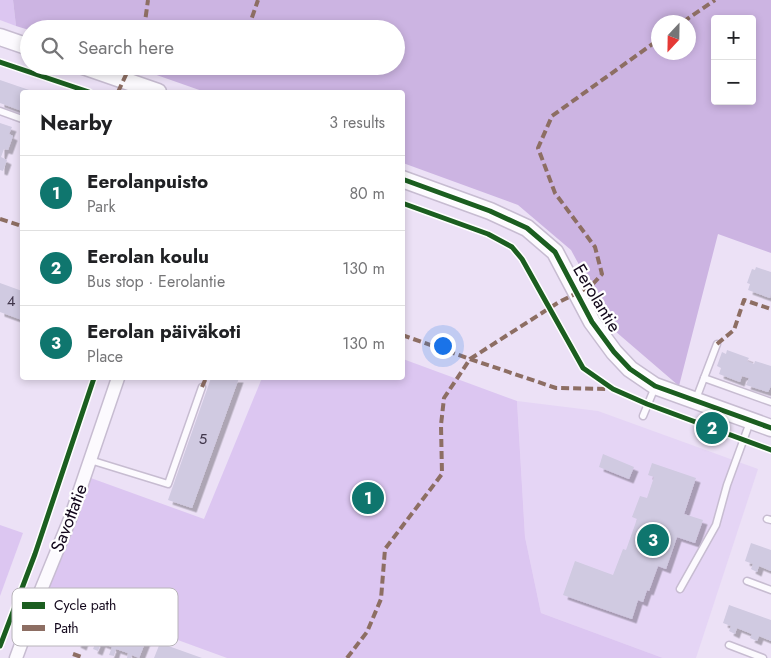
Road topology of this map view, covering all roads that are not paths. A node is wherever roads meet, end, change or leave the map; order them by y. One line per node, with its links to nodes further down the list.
1 (0, 37): 2 (street)
2 (20, 44)
3 (109, 75): 4 (street)
4 (152, 90)
5 (0, 112): 6 (lane)
6 (20, 118)
7 (405, 180): 11 (street, Eerolantie)
8 (717, 344): 9 (lane)
9 (704, 378): 13 (lane); 14 (lane)
10 (117, 380): 18 (street, Savottatie)
11 (655, 386): 13 (street, Eerolantie); 15 (lane)
12 (202, 387): 18 (lane)
13 (695, 401): 16 (street, Eerolantie)
14 (771, 402)
15 (643, 416)
16 (751, 421): 17 (street, Eerolantie); 21 (lane)
17 (771, 428)
18 (90, 460): 20 (street, Savottatie)
19 (746, 581): 22 (lane)
20 (42, 588)
21 (680, 589)
22 (771, 590)
23 (728, 645): 26 (lane)
24 (20, 646): 25 (street, Savottatie)
25 (16, 658)
26 (763, 658)

